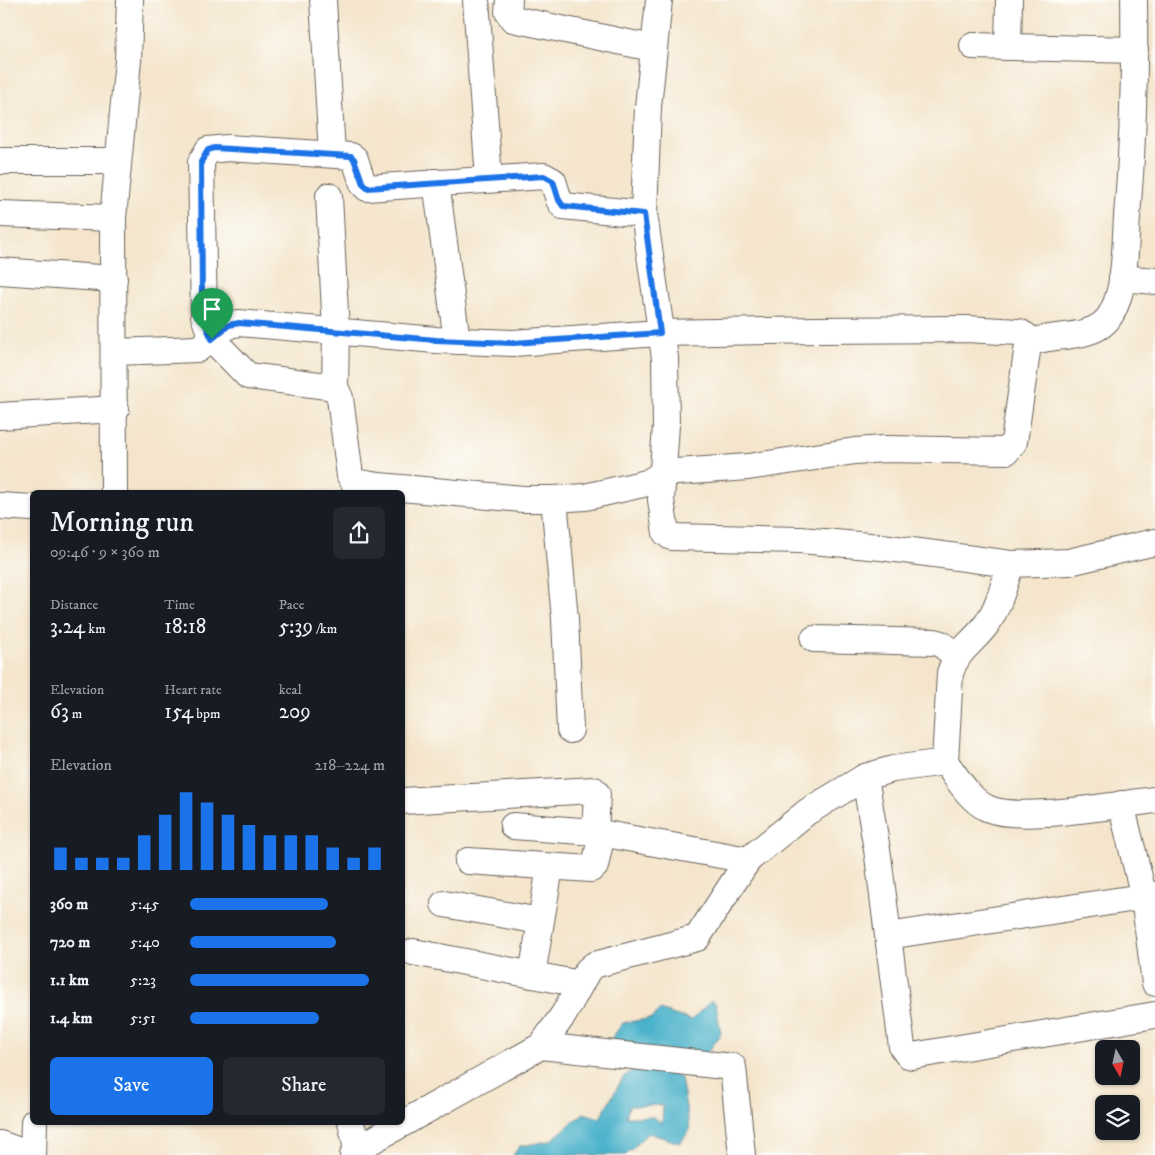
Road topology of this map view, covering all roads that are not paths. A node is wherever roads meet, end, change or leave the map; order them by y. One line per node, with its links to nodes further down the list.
1 (130, 0): 14 (street)
2 (323, 0): 12 (street)
3 (476, 0): 15 (street)
4 (509, 0): 10 (street)
5 (659, 0): 10 (street)
6 (1009, 0): 9 (street)
7 (1134, 0): 11 (street)
8 (973, 46): 9 (street)
9 (1008, 47): 11 (street)
10 (652, 48): 19 (street)
11 (1135, 50): 22 (street)
12 (332, 154): 16 (street); 27 (street)
13 (0, 161): 14 (street)
14 (118, 161): 20 (street)
15 (489, 179): 16 (street); 19 (street)
16 (436, 182): 28 (street)
17 (329, 196): 25 (street)
18 (0, 214): 20 (street)
19 (644, 214): 26 (street)
20 (114, 218): 23 (street)
21 (0, 271): 23 (street)
22 (1122, 278): 24 (street); 29 (street)
23 (114, 279): 30 (street)
24 (1155, 280)
25 (336, 332): 27 (street); 28 (street); 31 (street)
26 (660, 333): 28 (street); 29 (street); 34 (street)
27 (212, 339): 30 (street); 31 (street)
28 (456, 340)
29 (1030, 343): 34 (street)
30 (115, 352): 32 (street)
31 (336, 387): 36 (street)
32 (116, 409): 33 (street); 35 (street)
33 (0, 416)
34 (663, 473): 36 (street); 40 (street)
35 (114, 490)
36 (554, 499): 43 (street)
37 (0, 506): 38 (street)
38 (30, 508)
39 (1155, 542): 40 (street)
40 (1011, 564): 42 (street)
41 (814, 639): 42 (street)
42 (956, 656): 44 (street)
43 (570, 730)
44 (945, 762): 45 (street); 48 (street)
45 (865, 777): 51 (street); 57 (street)
46 (1155, 800): 48 (street)
47 (405, 801): 50 (street)
48 (1121, 804): 54 (street)
49 (513, 826): 50 (street)
50 (599, 833): 51 (street); 53 (street)
51 (748, 860): 61 (street)
52 (468, 861): 53 (street)
53 (550, 867): 56 (street)
54 (1150, 896): 57 (street); 60 (street)
55 (444, 904): 56 (street)
56 (540, 922): 59 (street)
57 (888, 936): 62 (street)
58 (413, 952): 59 (street)
59 (532, 975): 61 (street)
60 (1155, 983)
61 (580, 984): 63 (street)
62 (1155, 1014)
63 (541, 1046): 64 (street); 71 (street)
64 (405, 1124)
65 (34, 1125): 70 (street)
66 (351, 1125): 69 (street)
67 (402, 1125): 69 (street)
68 (0, 1144): 70 (street)
69 (355, 1152)
70 (31, 1155)
71 (742, 1155)

